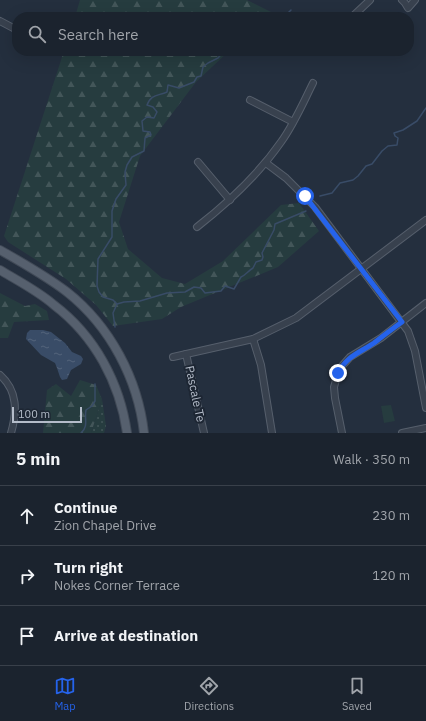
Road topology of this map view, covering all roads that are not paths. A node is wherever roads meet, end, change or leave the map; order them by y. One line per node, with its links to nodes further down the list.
1 (370, 0): 4 (street)
2 (402, 0): 3 (street)
3 (415, 0)
4 (357, 12)
5 (0, 21): 6 (street)
6 (12, 27)
7 (313, 83): 9 (street)
8 (250, 100): 9 (street)
9 (293, 122): 11 (street)
10 (198, 162): 12 (street)
11 (266, 163): 12 (street); 16 (street)
12 (230, 200): 14 (street)
13 (426, 220): 16 (street)
14 (198, 227)
15 (0, 250): 28 (main road)
16 (361, 269): 19 (street); 20 (street)
17 (0, 270): 27 (main road)
18 (426, 304): 19 (street)
19 (402, 322): 24 (street); 31 (street)
20 (253, 339): 21 (street); 30 (street)
21 (186, 354): 22 (street); 29 (street, Pascale Te)
22 (173, 357)
23 (0, 375): 26 (street)
24 (426, 408)
25 (426, 428): 32 (street)
26 (11, 433)
27 (127, 433)
28 (144, 433)
29 (204, 433)
30 (272, 433)
31 (342, 433)
32 (402, 433)

